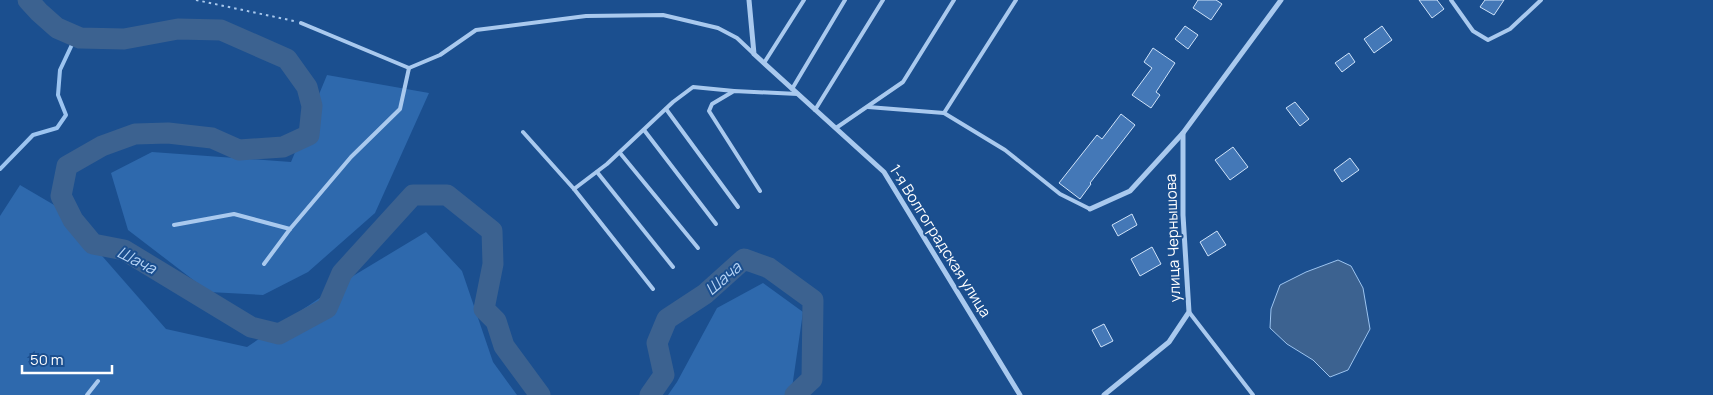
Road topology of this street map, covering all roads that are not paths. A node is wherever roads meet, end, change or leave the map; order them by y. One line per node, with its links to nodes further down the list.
1 (749, 0): 11 (street)
2 (804, 0): 12 (lane)
3 (845, 0): 14 (lane)
4 (883, 0): 19 (lane)
5 (954, 0): 17 (lane)
6 (1016, 0): 20 (lane)
7 (1281, 0): 24 (street, улица Чернышова)
8 (1451, 0): 9 (lane)
9 (1541, 0)
10 (301, 23): 13 (lane)
11 (754, 54): 12 (street, 1-я Волгоградская улица); 13 (lane)
12 (764, 63): 14 (street, 1-я Волгоградская улица)
13 (409, 68): 33 (lane)
14 (792, 88): 16 (street, 1-я Волгоградская улица)
15 (734, 91): 16 (lane); 18 (lane); 28 (lane)
16 (798, 94): 19 (street, 1-я Волгоградская улица)
17 (868, 107): 20 (lane); 21 (lane)
18 (666, 109): 22 (lane); 29 (lane)
19 (815, 110): 21 (street, 1-я Волгоградская улица)
20 (944, 113): 30 (lane)
21 (836, 128): 41 (street, 1-я Волгоградская улица)
22 (644, 130): 25 (lane); 31 (lane)
23 (523, 132): 27 (lane)
24 (1183, 133): 30 (street, улица Чернышова); 38 (street, улица Чернышова)
25 (620, 153): 26 (lane); 34 (lane)
26 (597, 172): 27 (lane); 36 (lane)
27 (574, 189): 37 (lane)
28 (760, 191)
29 (738, 207)
30 (1090, 209)
31 (716, 224)
32 (174, 226): 33 (lane)
33 (290, 229): 35 (lane)
34 (698, 248)
35 (264, 264)
36 (673, 268)
37 (652, 289)
38 (1189, 312): 42 (street, улица Чернышова); 43 (lane)
39 (98, 381): 40 (lane)
40 (87, 395)
41 (1020, 395)
42 (1104, 395)
43 (1253, 395)

